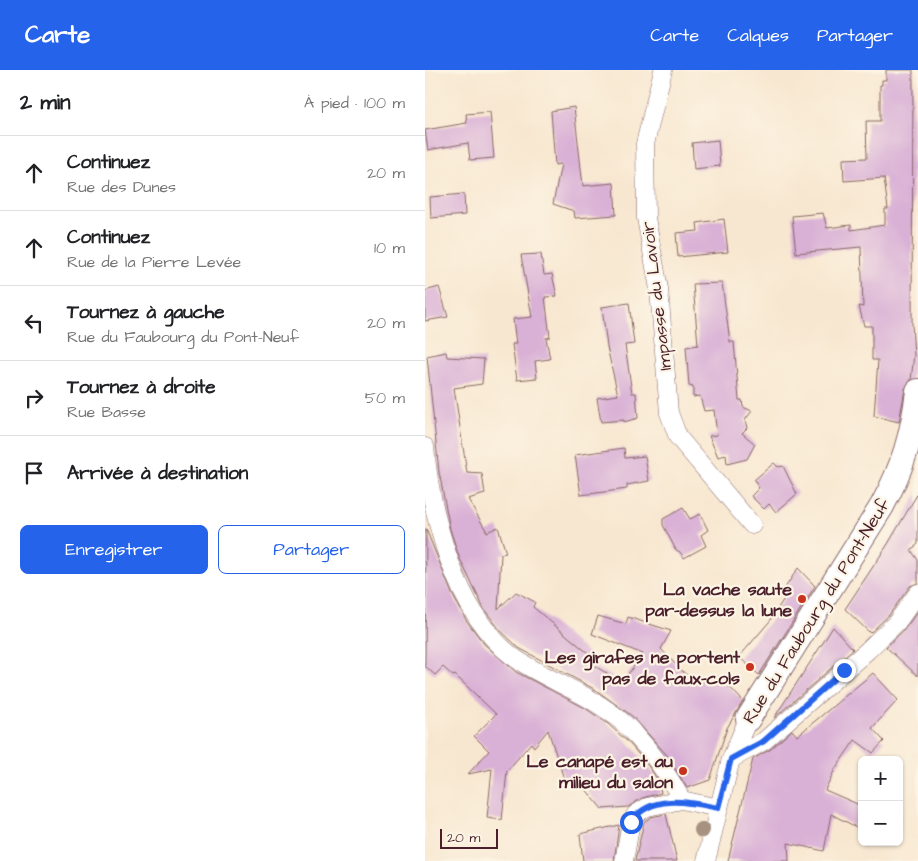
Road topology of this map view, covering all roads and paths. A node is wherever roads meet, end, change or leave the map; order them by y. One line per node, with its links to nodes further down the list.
1 (663, 70): 4 (street, Impasse du Lavoir)
2 (918, 391): 6 (main road, Rue du Faubourg du Pont-Neuf)
3 (425, 447): 8 (street)
4 (752, 525)
5 (918, 593): 7 (street)
6 (748, 719): 7 (street, Rue du Faubourg du Pont-Neuf)
7 (731, 759): 9 (street, Rue du Faubourg du Pont-Neuf)
8 (682, 800): 9 (street); 10 (street)
9 (718, 808): 11 (street, Rue du Faubourg du Pont-Neuf)
10 (624, 861)
11 (706, 861)

